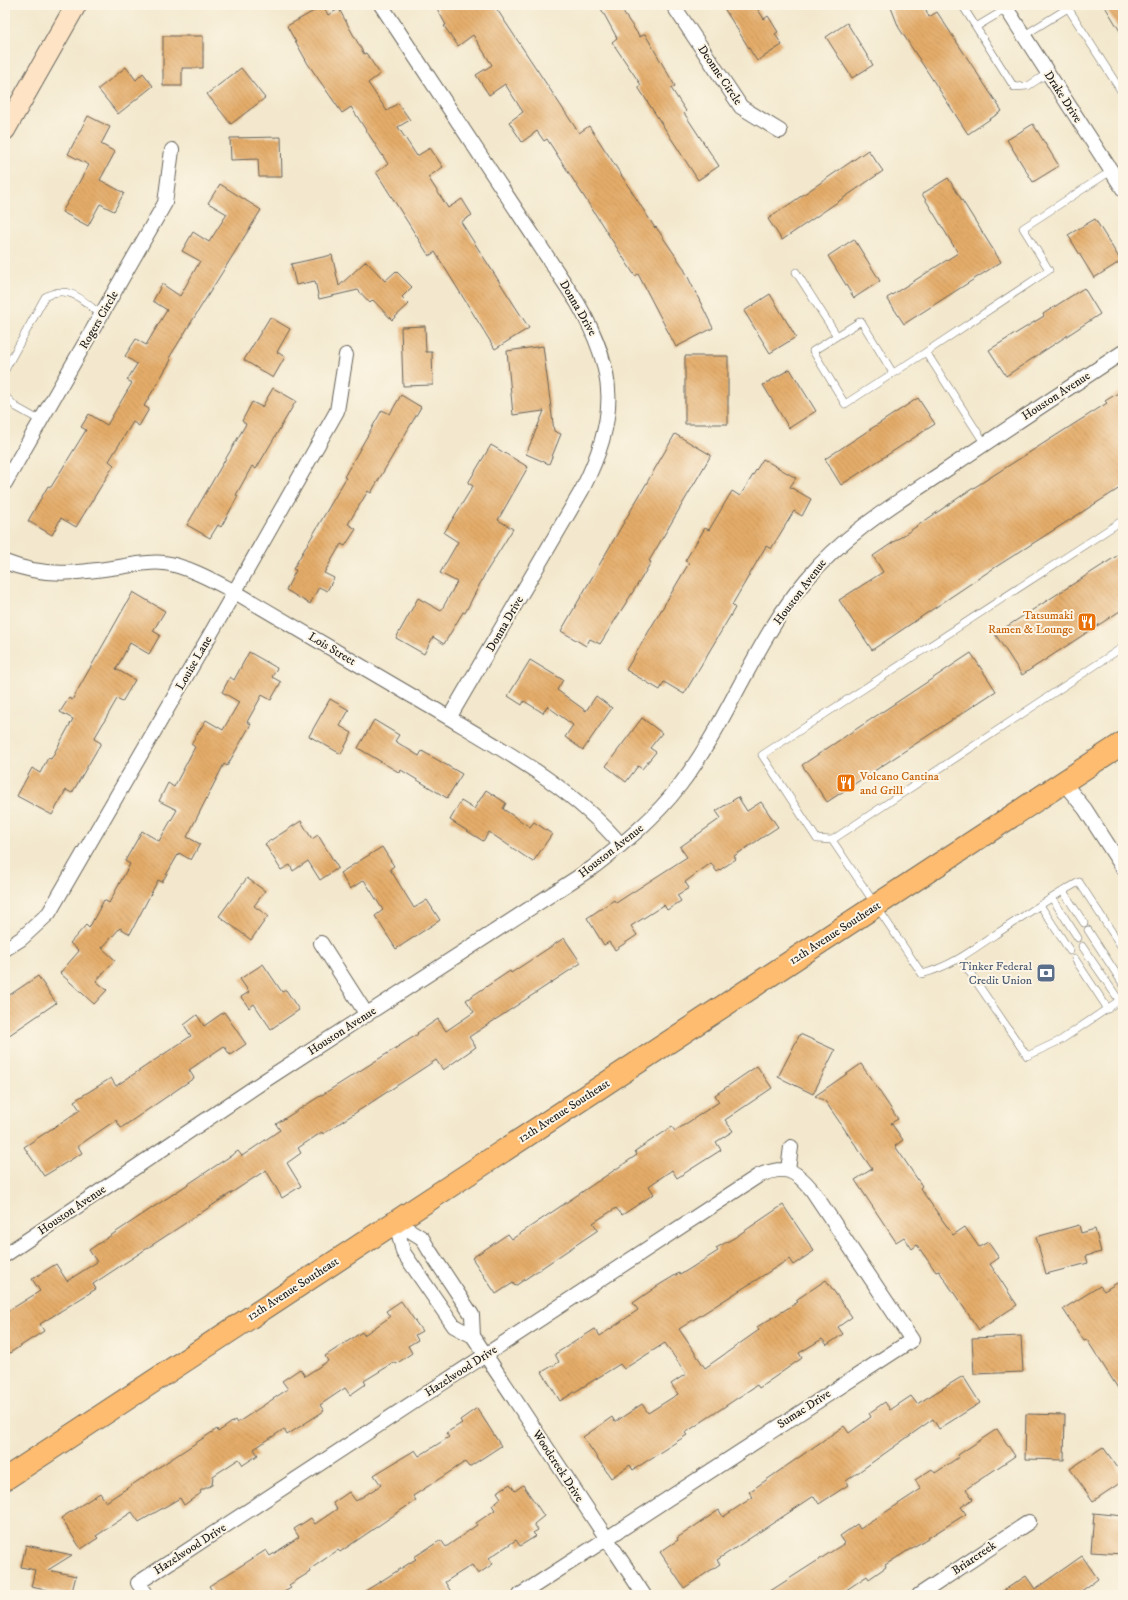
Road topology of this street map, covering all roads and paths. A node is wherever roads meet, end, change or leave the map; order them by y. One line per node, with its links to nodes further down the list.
1 (76, 5): 10 (street)
2 (381, 5): 31 (street, Donna Drive)
3 (673, 5): 11 (street, Deonne Circle)
4 (962, 5): 6 (lane)
5 (1005, 7): 6 (lane); 7 (street, Drake Drive)
6 (976, 27): 8 (lane)
7 (1023, 36): 8 (street, Drake Drive); 9 (lane)
8 (1048, 73): 13 (street, Drake Drive)
9 (1123, 94)
10 (5, 130)
11 (780, 131)
12 (172, 150): 16 (street, Rogers Circle)
13 (1111, 171): 14 (street, Drake Drive); 18 (lane)
14 (1123, 189)
15 (796, 272): 17 (lane)
16 (101, 315): 21 (lane); 24 (street, Rogers Circle)
17 (837, 336): 22 (lane); 22 (lane)
18 (926, 352): 22 (lane); 25 (lane)
19 (1123, 352): 25 (street, Houston Avenue)
20 (346, 355): 29 (street, Louise Lane)
21 (5, 370)
22 (893, 373)
23 (5, 396): 24 (lane)
24 (41, 420): 26 (street, Rogers Circle)
25 (985, 444): 35 (street, Houston Avenue)
26 (5, 483)
27 (1123, 520): 34 (lane)
28 (5, 562): 29 (street, Lois Street)
29 (235, 592): 31 (street, Lois Street); 46 (street, Louise Lane)
30 (1123, 647): 34 (lane)
31 (449, 718): 35 (street, Lois Street)
32 (1123, 743): 33 (main road, 12th Avenue Southeast)
33 (1063, 782): 36 (street); 40 (main road, 12th Avenue Southeast)
34 (832, 840): 40 (lane)
35 (621, 845): 54 (street, Houston Avenue)
36 (1123, 868)
37 (1063, 891): 38 (lane); 41 (lane); 47 (lane)
38 (1052, 898): 39 (lane); 43 (lane)
39 (1040, 905): 48 (lane); 49 (lane)
40 (876, 906): 49 (lane); 57 (main road, 12th Avenue Southeast)
41 (1084, 923)
42 (1088, 930): 51 (lane)
43 (1078, 938)
44 (321, 943): 54 (street)
45 (1082, 946): 52 (lane)
46 (5, 949)
47 (1123, 949)
48 (1070, 951)
49 (960, 958): 53 (lane)
50 (1075, 959): 53 (lane)
51 (1123, 984)
52 (1121, 999): 53 (lane)
53 (1108, 1009)
54 (367, 1015): 58 (street, Houston Avenue)
55 (791, 1147): 56 (street)
56 (788, 1170): 60 (street, Hazelwood Drive); 63 (street, Sumac Drive)
57 (396, 1222): 59 (street, Woodcreek Drive); 59 (street, Woodcreek Drive); 61 (main road, 12th Avenue Southeast)
58 (5, 1254)
59 (473, 1336): 60 (street, Woodcreek Drive)
60 (485, 1355): 63 (street, Woodcreek Drive); 64 (street, Hazelwood Drive)
61 (5, 1479)
62 (1029, 1522): 67 (street, Briarcreek)
63 (606, 1539): 65 (street, Sumac Drive); 66 (street, Woodcreek Drive)
64 (147, 1595)
65 (520, 1595)
66 (644, 1595)
67 (919, 1595)

